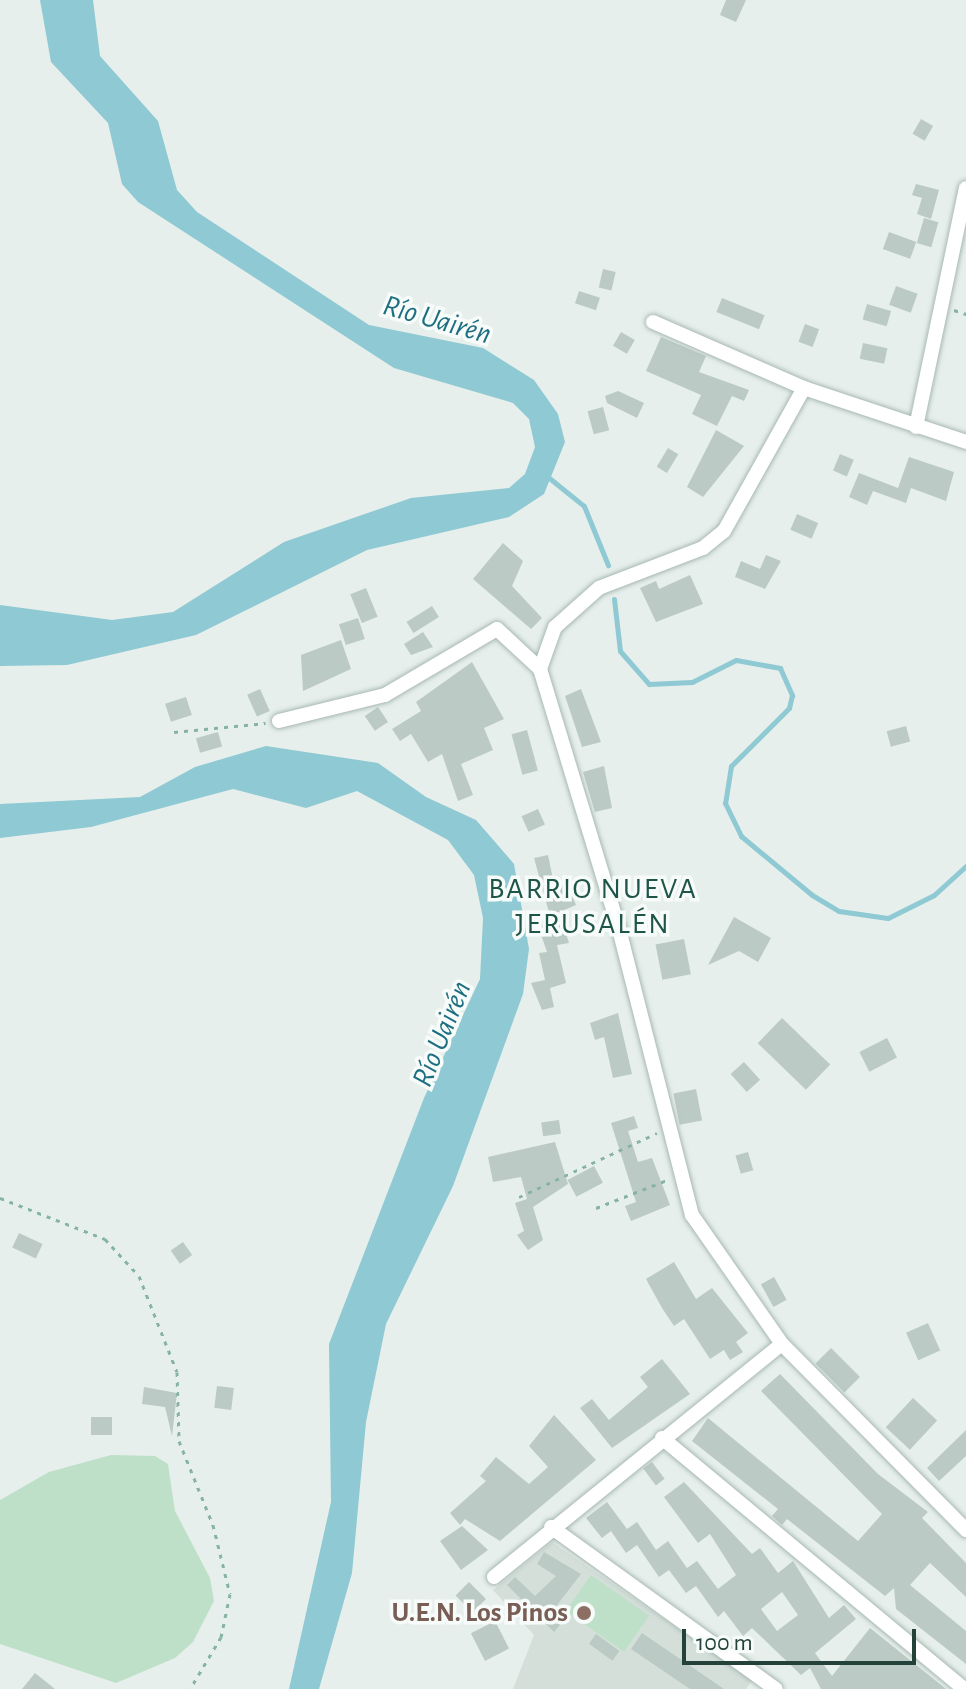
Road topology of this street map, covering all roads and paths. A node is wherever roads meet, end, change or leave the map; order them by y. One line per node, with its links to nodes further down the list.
1 (966, 188): 4 (street)
2 (653, 322): 3 (street)
3 (804, 388): 4 (street); 6 (street)
4 (916, 427): 5 (street)
5 (966, 442)
6 (540, 669): 7 (street); 9 (street)
7 (279, 721): 8 (path)
8 (174, 732)
9 (666, 1129): 10 (street); 11 (path)
10 (678, 1176): 13 (path); 14 (street)
11 (519, 1197)
12 (0, 1198): 19 (path)
13 (596, 1208)
14 (782, 1344): 15 (street); 17 (street)
15 (662, 1438): 16 (street); 21 (street)
16 (551, 1527): 18 (street); 20 (street)
17 (966, 1530)
18 (494, 1577)
19 (190, 1689)
20 (776, 1689)
21 (964, 1689)

